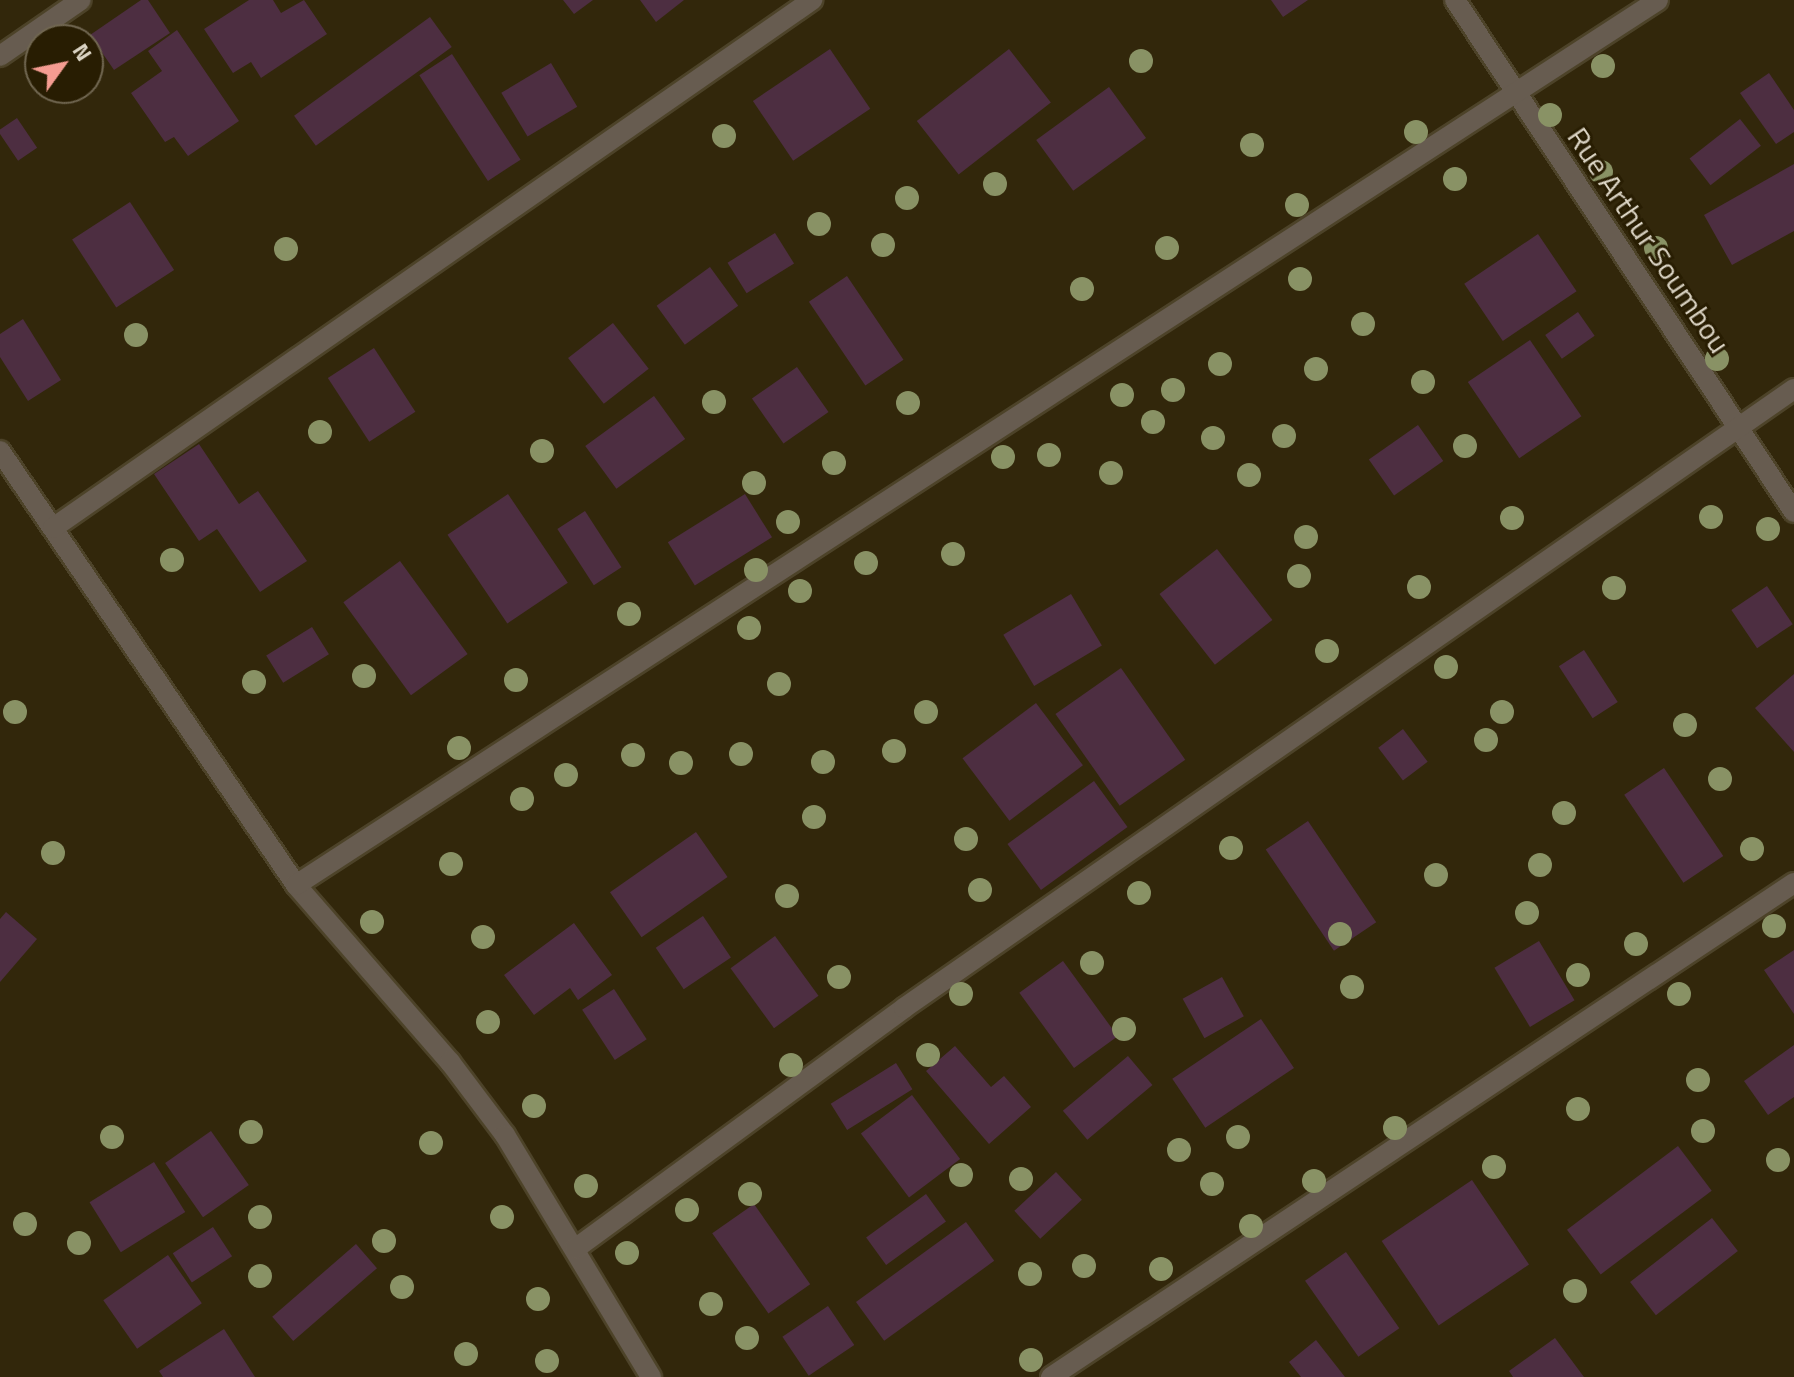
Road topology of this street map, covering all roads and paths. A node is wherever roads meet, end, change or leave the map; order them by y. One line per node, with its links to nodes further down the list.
1 (81, 0): 5 (street)
2 (812, 0): 11 (street)
3 (1455, 0): 6 (street, Rue Arthur Soumbou)
4 (1658, 0): 6 (street)
5 (0, 56)
6 (1517, 95): 8 (street, Rue Arthur Soumbou); 13 (street)
7 (1794, 389): 8 (street)
8 (1737, 428): 10 (street, Rue Arthur Soumbou); 14 (street)
9 (0, 451): 11 (street)
10 (1794, 512)
11 (53, 528): 13 (street)
12 (1794, 883): 16 (street)
13 (296, 885): 14 (street)
14 (575, 1249): 15 (street)
15 (651, 1377)
16 (1051, 1377)

